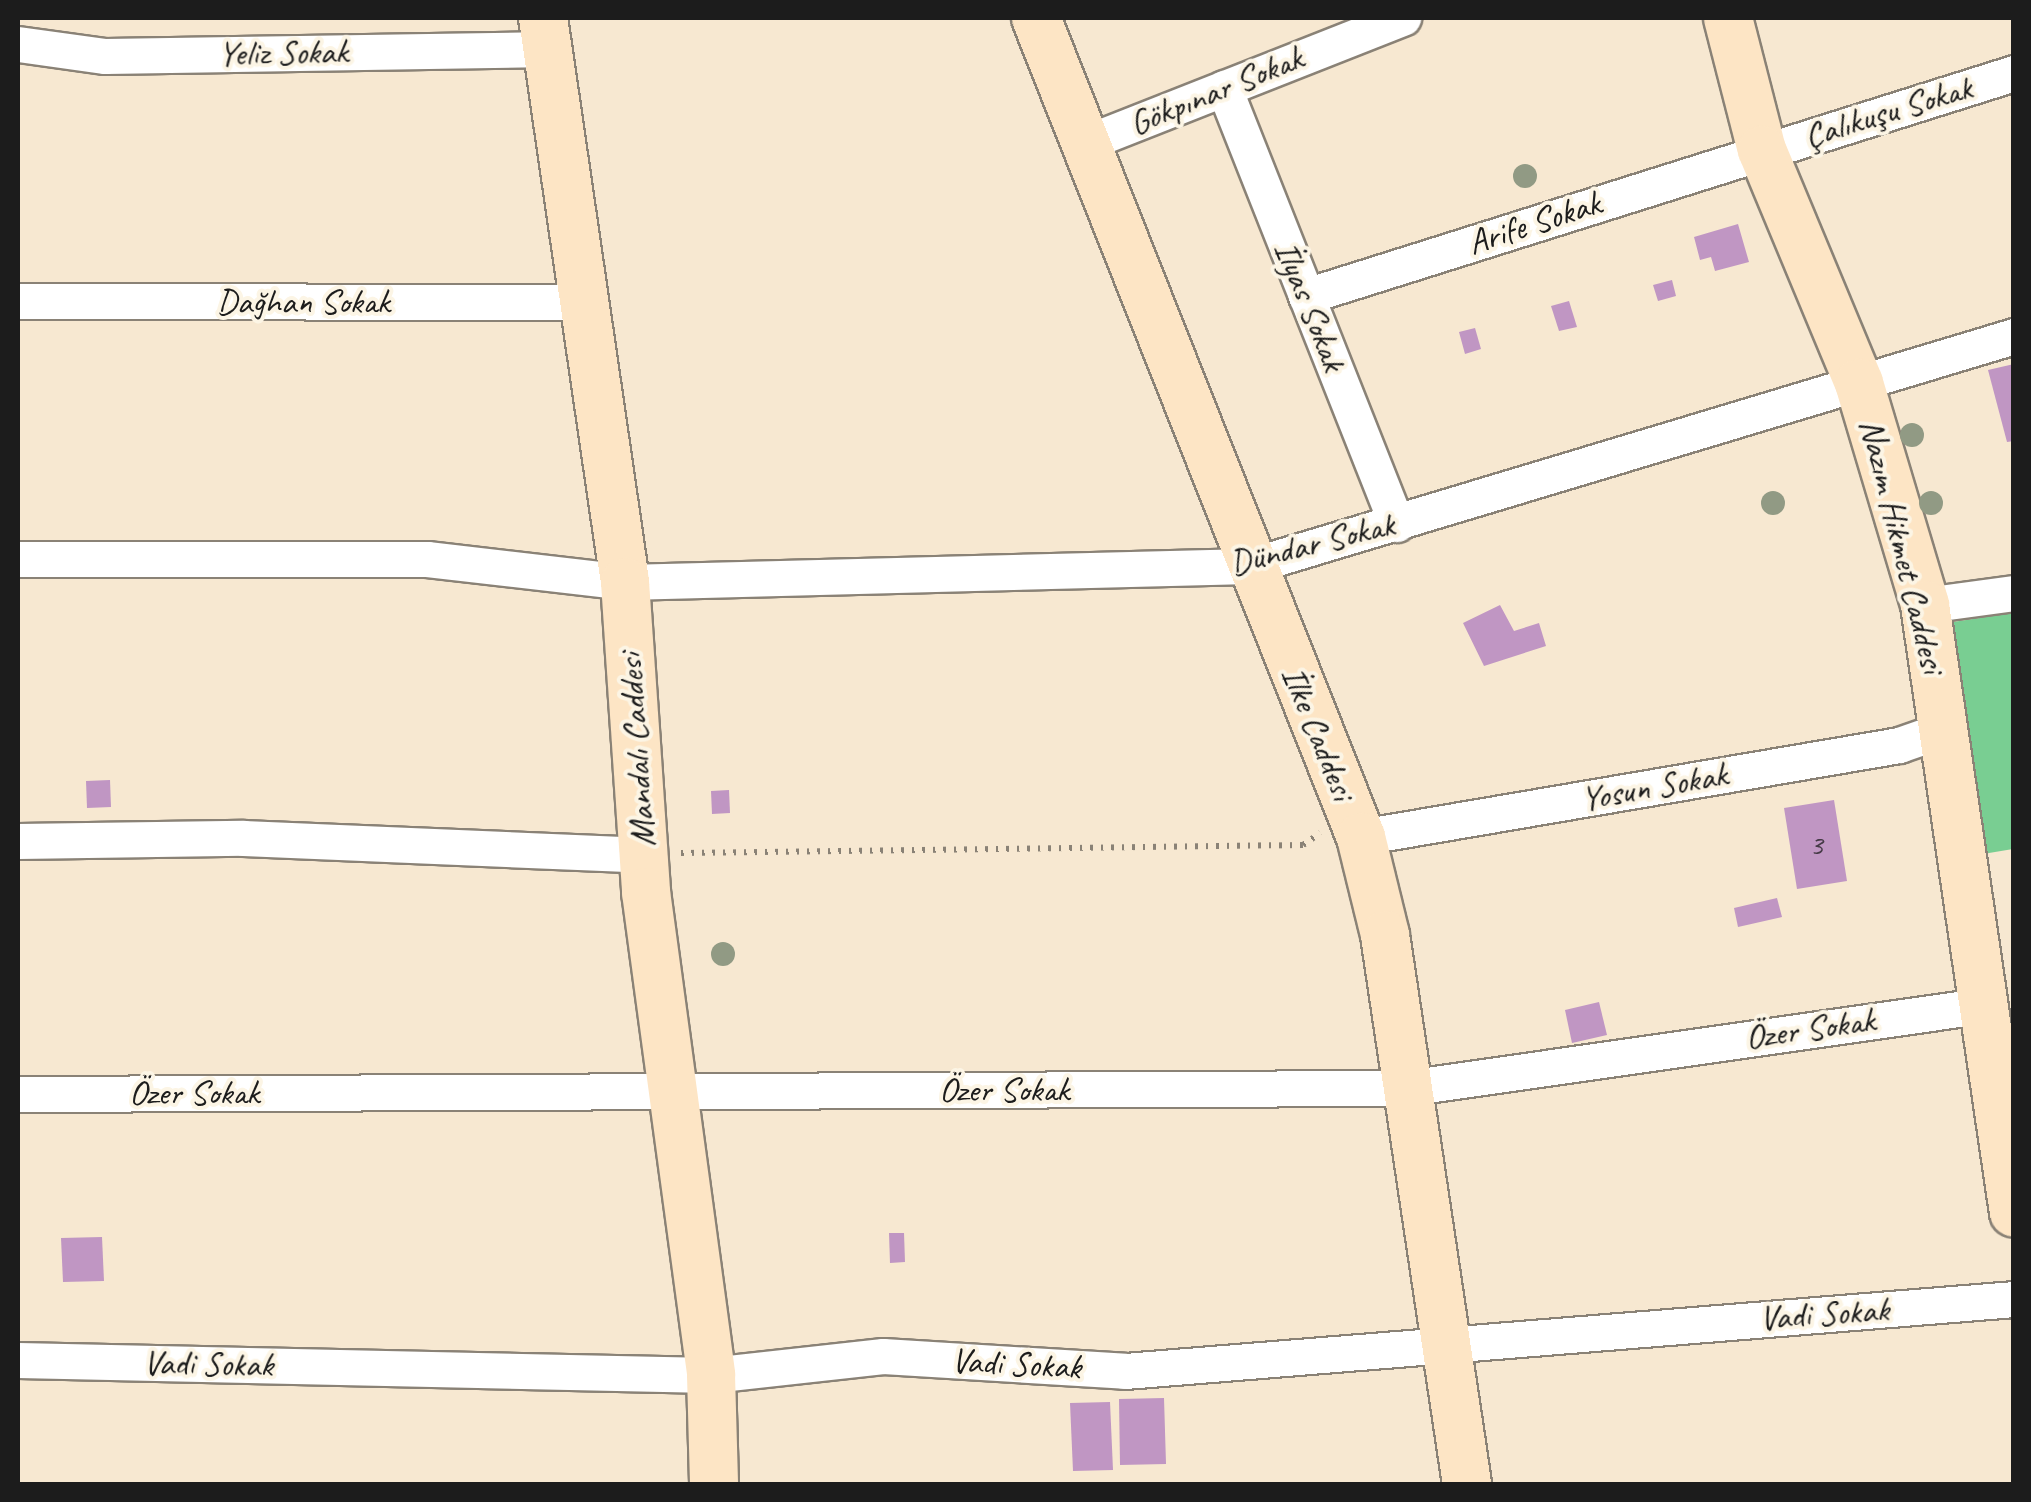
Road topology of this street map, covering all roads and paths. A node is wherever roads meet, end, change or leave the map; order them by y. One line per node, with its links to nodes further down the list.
1 (1036, 18): 8 (street, İlke Caddesi)
2 (1403, 18): 7 (street, Gökpınar Sokak)
3 (1728, 18): 9 (street, Nazım Hikmet Caddesi)
4 (546, 33): 5 (street, Yeliz Sokak); 12 (street, Mandalı Caddesi)
5 (18, 44)
6 (2014, 73): 9 (street, Çalıkuşu Sokak)
7 (1224, 88): 8 (street, Gökpınar Sokak); 10 (street, İlyas Sokak)
8 (1085, 143): 17 (street, İlke Caddesi)
9 (1762, 150): 10 (street, Arife Sokak); 14 (street, Nazım Hikmet Caddesi)
10 (1306, 296): 15 (street, İlyas Sokak)
11 (18, 301): 12 (street, Dağhan Sokak)
12 (589, 302): 18 (street, Mandalı Caddesi)
13 (2014, 336): 14 (street, Dündar Sokak)
14 (1859, 383): 15 (street, Dündar Sokak); 20 (street, Nazım Hikmet Caddesi)
15 (1396, 524): 17 (street, Dündar Sokak)
16 (18, 559): 18 (street, Dündar Sokak)
17 (1250, 566): 18 (street, Dündar Sokak); 22 (street, İlke Caddesi)
18 (624, 582): 24 (street, Mandalı Caddesi)
19 (2014, 593): 20 (street)
20 (1925, 605): 21 (street, Nazım Hikmet Caddesi)
21 (1946, 729): 22 (street, Yosun Sokak); 25 (street, Nazım Hikmet Caddesi)
22 (1355, 825): 24 (path); 26 (street, İlke Caddesi)
23 (18, 841): 24 (street)
24 (646, 855): 27 (street, Mandalı Caddesi)
25 (1986, 1005): 26 (street, Özer Sokak); 29 (street, Nazım Hikmet Caddesi)
26 (1406, 1088): 27 (street, Özer Sokak); 31 (street, İlke Caddesi)
27 (673, 1093): 28 (street, Özer Sokak); 33 (street, Mandalı Caddesi)
28 (18, 1094)
29 (2014, 1213)
30 (2014, 1299): 31 (street, Vadi Sokak)
31 (1440, 1344): 33 (street, Vadi Sokak); 35 (street, İlke Caddesi)
32 (18, 1360): 33 (street, Vadi Sokak)
33 (711, 1375): 34 (street, Mandalı Caddesi)
34 (714, 1484)
35 (1468, 1484)

